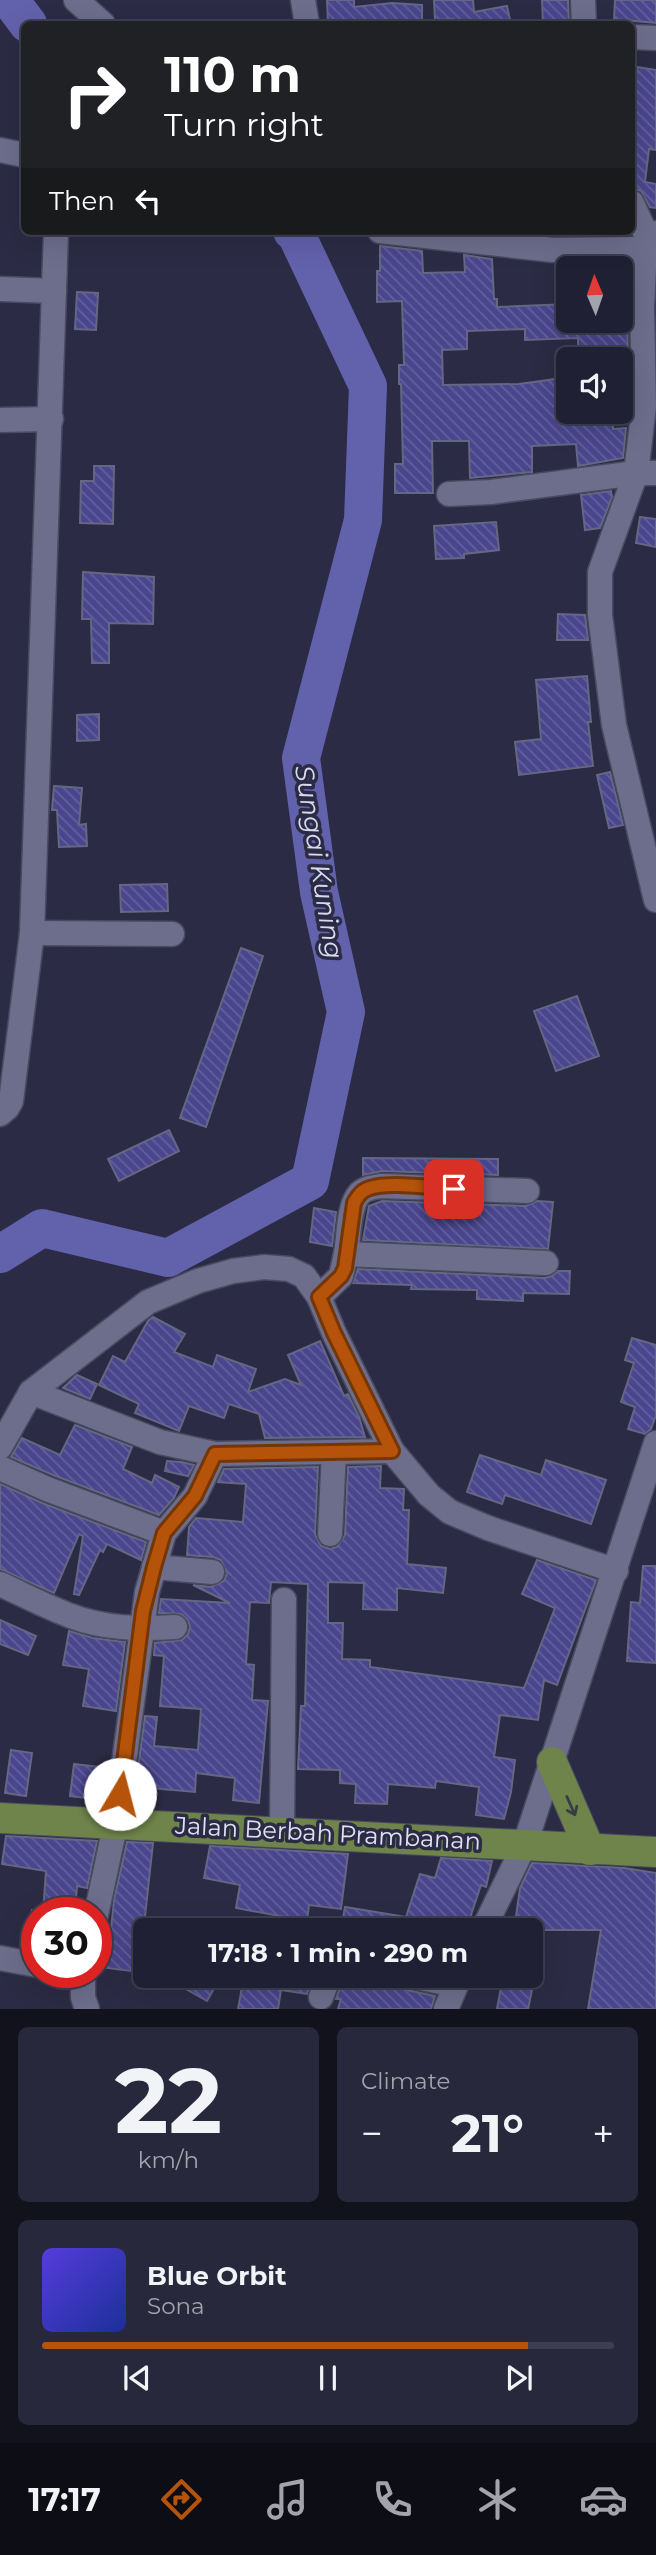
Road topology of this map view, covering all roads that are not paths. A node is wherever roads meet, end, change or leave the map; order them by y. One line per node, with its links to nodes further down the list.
1 (76, 0): 4 (street)
2 (303, 0): 5 (street)
3 (583, 0): 6 (street)
4 (100, 21)
5 (306, 21)
6 (584, 21)
7 (635, 37): 8 (street)
8 (656, 38)
9 (0, 150): 10 (street)
10 (21, 154)
11 (635, 210): 14 (street)
12 (56, 235): 16 (street)
13 (418, 235): 14 (street)
14 (650, 241): 19 (street)
15 (0, 289): 16 (street)
16 (54, 291): 17 (street)
17 (51, 419): 18 (street); 22 (street)
18 (0, 420)
19 (646, 473): 20 (street); 21 (street)
20 (449, 494)
21 (656, 900)
22 (32, 933): 23 (street); 24 (street)
23 (172, 934)
24 (0, 1114)
25 (527, 1191): 26 (street)
26 (346, 1254): 27 (street); 28 (street)
27 (546, 1263)
28 (319, 1297): 29 (street); 32 (street)
29 (32, 1392): 31 (street); 34 (street)
30 (656, 1443): 39 (street)
31 (0, 1447)
32 (392, 1451): 33 (street); 39 (street)
33 (334, 1452): 34 (street); 37 (street)
34 (215, 1454): 36 (street)
35 (0, 1468): 36 (street)
36 (164, 1533): 38 (street)
37 (330, 1534)
38 (154, 1567): 40 (street); 44 (street)
39 (616, 1571): 45 (street)
40 (212, 1572)
41 (0, 1584): 44 (street)
42 (284, 1600): 48 (street)
43 (175, 1628): 44 (street)
44 (141, 1629): 47 (street)
45 (552, 1762): 49 (street); 50 (main road, one-way to 50)
46 (0, 1818): 47 (main road, Jalan Berbah Prambanan)
47 (116, 1822): 48 (main road, Jalan Berbah Prambanan); 52 (street)
48 (282, 1831): 49 (main road, Jalan Berbah Prambanan)
49 (525, 1844): 50 (main road, Jalan Berbah Prambanan); 53 (street)
50 (590, 1850): 51 (main road, Jalan Berbah Prambanan)
51 (656, 1852)
52 (100, 1897)
53 (489, 1918)
54 (0, 1958): 55 (street)
55 (21, 1962)
56 (80, 1988): 58 (street)
57 (455, 1988): 59 (street)
58 (87, 2009)
59 (446, 2009)

